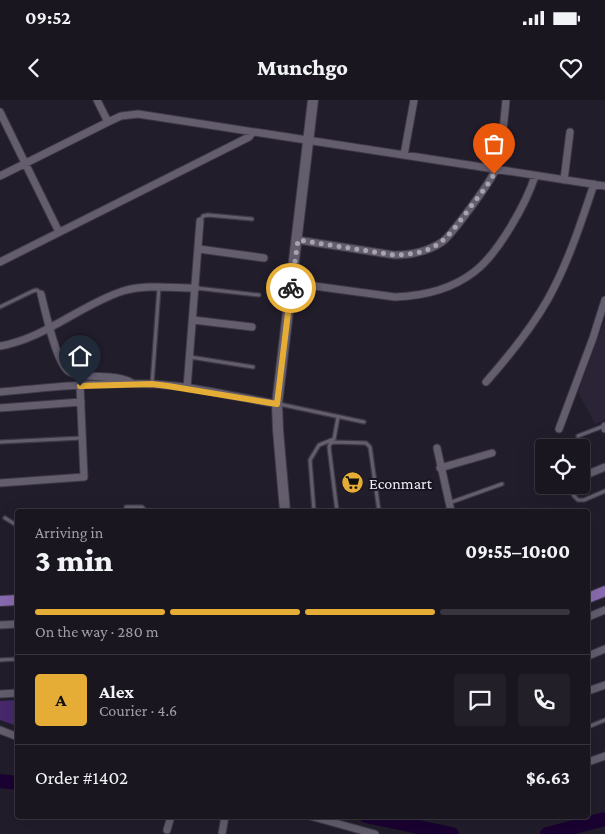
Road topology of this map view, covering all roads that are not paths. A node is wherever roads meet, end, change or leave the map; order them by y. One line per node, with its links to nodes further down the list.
1 (97, 100): 6 (street)
2 (313, 100): 9 (main road)
3 (414, 100): 10 (street)
4 (506, 100): 12 (street)
5 (0, 112): 11 (street)
6 (108, 122): 8 (street); 11 (street)
7 (570, 132): 15 (street)
8 (252, 133): 9 (street); 20 (street)
9 (308, 141): 10 (street); 21 (main road)
10 (404, 155): 12 (street)
11 (25, 163): 13 (street); 20 (street)
12 (496, 170): 14 (street); 21 (street)
13 (0, 176)
14 (535, 176): 15 (street); 25 (street)
15 (564, 180): 16 (street)
16 (594, 184): 17 (street); 38 (street)
17 (605, 186)
18 (252, 219): 19 (lane)
19 (200, 221): 22 (street)
20 (59, 232): 24 (street)
21 (298, 240): 25 (main road)
22 (198, 249): 23 (street); 27 (street)
23 (264, 258)
24 (0, 262)
25 (292, 282): 45 (main road)
26 (159, 287): 27 (street); 34 (street); 39 (lane)
27 (196, 288): 29 (lane); 32 (street)
28 (41, 294): 31 (lane); 34 (street)
29 (259, 295)
30 (605, 300): 50 (street)
31 (0, 307)
32 (193, 320): 33 (street); 36 (street)
33 (252, 327)
34 (50, 328): 35 (street); 40 (street)
35 (0, 346)
36 (190, 357): 37 (lane); 42 (street)
37 (253, 367)
38 (486, 382)
39 (152, 384): 40 (street); 42 (street)
40 (135, 385): 41 (street)
41 (80, 386): 43 (street); 44 (street)
42 (187, 388): 45 (street)
43 (0, 392)
44 (81, 402): 46 (street); 52 (street)
45 (277, 404): 47 (lane); 67 (main road)
46 (0, 408)
47 (338, 417): 48 (lane); 53 (lane)
48 (364, 422)
49 (605, 427): 51 (lane)
50 (560, 429)
51 (578, 436)
52 (83, 438): 54 (lane); 60 (street)
53 (333, 440): 68 (lane); 69 (lane); 70 (lane)
54 (0, 442)
55 (436, 448): 58 (street)
56 (492, 453): 58 (street)
57 (605, 467): 59 (street)
58 (440, 468): 64 (street)
59 (590, 473)
60 (0, 484)
61 (502, 484): 64 (lane)
62 (605, 491): 63 (lane)
63 (573, 494)
64 (449, 503): 71 (street)
65 (126, 507): 66 (lane)
66 (144, 509)
67 (285, 509)
68 (314, 509)
69 (337, 509)
70 (379, 509)
71 (450, 509)
72 (5, 518): 73 (lane)
73 (15, 524)
74 (605, 591): 75 (main road)
75 (590, 597)
76 (15, 600): 77 (main road)
77 (0, 601)
78 (605, 610): 79 (street)
79 (590, 616)
80 (15, 624): 81 (street)
81 (0, 625)
82 (605, 649): 83 (street)
83 (590, 655)
84 (15, 659): 85 (lane)
85 (0, 660)
86 (605, 685): 87 (street)
87 (590, 691)
88 (15, 693): 89 (street)
89 (0, 694)
90 (605, 720): 91 (lane)
91 (590, 726)
92 (0, 730): 93 (street)
93 (15, 736)
94 (605, 756): 95 (street)
95 (590, 760)
96 (170, 819): 99 (street)
97 (224, 819): 100 (street)
98 (321, 819): 101 (street)
99 (167, 830)
100 (222, 834)
101 (375, 834)

